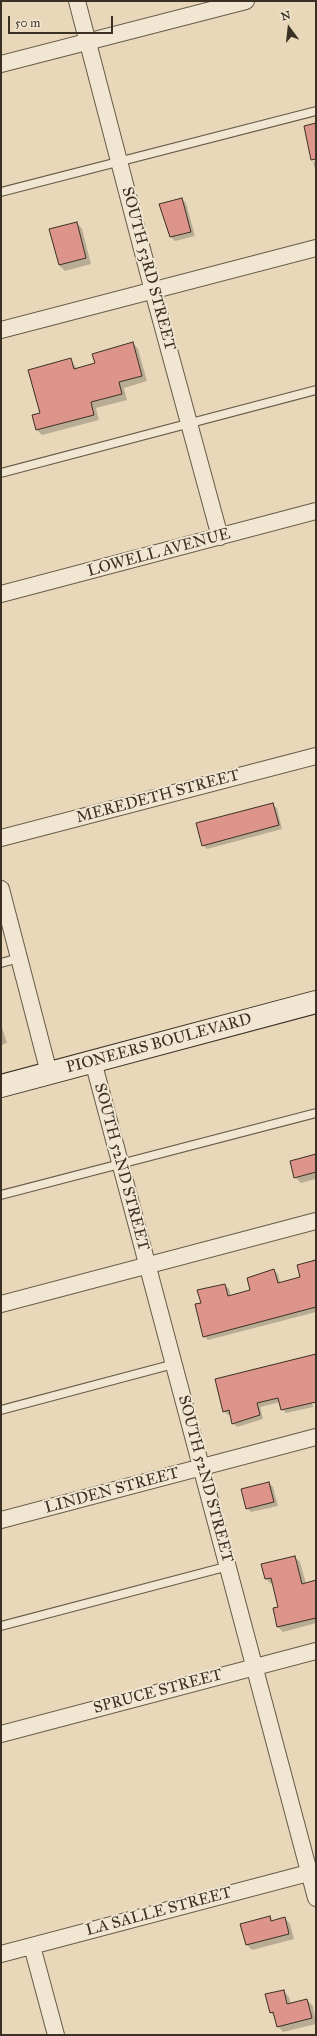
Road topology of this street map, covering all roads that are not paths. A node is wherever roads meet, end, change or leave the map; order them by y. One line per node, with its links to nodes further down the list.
1 (77, 1): 3 (street, SOUTH 53RD STREET)
2 (246, 1): 3 (street)
3 (88, 42): 4 (street); 6 (street, SOUTH 53RD STREET)
4 (1, 64)
5 (316, 111): 6 (lane)
6 (119, 162): 7 (lane); 9 (street, SOUTH 53RD STREET)
7 (1, 192)
8 (316, 248): 9 (street)
9 (153, 291): 10 (street); 12 (street, SOUTH 53RD STREET)
10 (1, 330)
11 (316, 390): 12 (lane)
12 (189, 424): 13 (lane); 15 (street, SOUTH 53RD STREET)
13 (1, 473)
14 (316, 512): 15 (street, LOWELL AVENUE)
15 (220, 537): 16 (street, LOWELL AVENUE)
16 (1, 594)
17 (316, 756): 18 (street, MEREDETH STREET)
18 (1, 838)
19 (1, 889): 20 (street)
20 (19, 958): 21 (lane); 24 (street)
21 (1, 963)
22 (316, 1002): 23 (main road, PIONEERS BOULEVARD)
23 (93, 1061): 24 (main road, PIONEERS BOULEVARD); 27 (street, SOUTH 52ND STREET)
24 (49, 1073): 25 (main road, PIONEERS BOULEVARD)
25 (1, 1086)
26 (316, 1113): 27 (lane)
27 (120, 1164): 28 (lane); 30 (street, SOUTH 52ND STREET)
28 (1, 1196)
29 (316, 1221): 30 (street)
30 (147, 1265): 31 (street); 32 (street, SOUTH 52ND STREET)
31 (1, 1304)
32 (174, 1364): 33 (lane); 35 (street, SOUTH 52ND STREET)
33 (1, 1410)
34 (316, 1437): 35 (street, LINDEN STREET)
35 (202, 1467): 36 (street, LINDEN STREET); 37 (street, SOUTH 52ND STREET)
36 (1, 1520)
37 (229, 1566): 38 (lane); 40 (street, SOUTH 52ND STREET)
38 (1, 1626)
39 (316, 1651): 40 (street, SPRUCE STREET)
40 (256, 1666): 41 (street, SPRUCE STREET); 42 (street, SOUTH 52ND STREET)
41 (1, 1734)
42 (312, 1872): 43 (street, SOUTH 52ND STREET); 44 (street, LA SALLE STREET)
43 (316, 1898)
44 (32, 1946): 45 (street, LA SALLE STREET); 46 (street)
45 (1, 1954)
46 (56, 2035)

